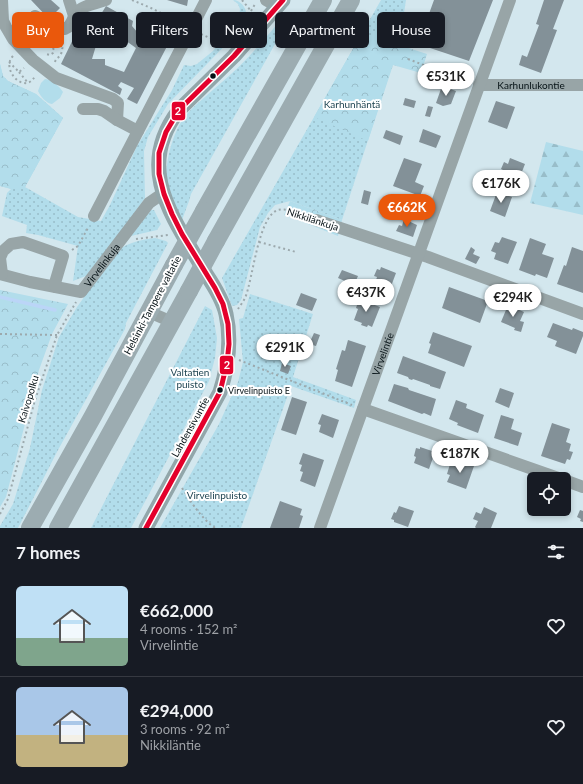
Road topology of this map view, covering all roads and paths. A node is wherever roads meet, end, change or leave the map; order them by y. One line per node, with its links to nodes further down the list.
1 (2, 0): 21 (street)
2 (69, 0): 16 (street)
3 (106, 0): 10 (street)
4 (132, 0): 14 (path)
5 (206, 0): 15 (street)
6 (242, 0): 12 (path)
7 (323, 0): 44 (highway, Helsinki-Tampere valtatie, bridge)
8 (351, 0): 47 (highway, bridge)
9 (510, 0): 27 (street, Virvelintie)
10 (91, 2): 13 (street)
11 (275, 2): 32 (main road, Lahdensivuntie)
12 (250, 10)
13 (79, 12)
14 (159, 12)
15 (200, 12)
16 (72, 21): 17 (street)
17 (64, 30)
18 (72, 35): 25 (path)
19 (181, 48): 31 (street)
20 (408, 59): 23 (path)
21 (32, 60): 24 (path); 25 (street)
22 (9, 62): 24 (path)
23 (434, 69)
24 (19, 72): 26 (path)
25 (67, 82): 30 (street)
26 (28, 83)
27 (479, 85): 28 (street, Karhunlukontie); 39 (street, Virvelintie)
28 (583, 85)
29 (83, 109): 30 (street)
30 (117, 120): 31 (street)
31 (138, 132): 33 (street)
32 (158, 197): 36 (street, Virvelinkuja); 45 (main road, Lahdensivuntie)
33 (94, 216): 40 (path)
34 (316, 220): 37 (path, Nikkilänkuja); 39 (street, Nikkilänkuja)
35 (168, 235): 36 (path)
36 (121, 242): 43 (street, Virvelinkuja)
37 (259, 242): 38 (path); 45 (path, Nikkilänkuja)
38 (296, 252)
39 (419, 255): 46 (street, Nikkilänkuja); 51 (street, Virvelintie)
40 (63, 256): 41 (street); 42 (street)
41 (1, 274): 42 (street, Virvelinkuja)
42 (56, 287): 43 (street, Virvelinkuja)
43 (82, 292): 49 (path, Kaivopolku)
44 (148, 312): 47 (street); 57 (highway, Helsinki-Tampere valtatie)
45 (226, 313): 59 (main road, Lahdensivuntie)
46 (583, 314)
47 (172, 322): 58 (highway)
48 (0, 334): 49 (path)
49 (57, 335): 56 (path, Kaivopolku)
50 (238, 359): 51 (path)
51 (363, 409): 52 (street); 61 (street, Virvelintie)
52 (543, 472)
53 (571, 482): 54 (street)
54 (583, 487)
55 (186, 494): 60 (path)
56 (0, 513)
57 (30, 528)
58 (58, 528)
59 (146, 528)
60 (215, 528)
61 (320, 528)

